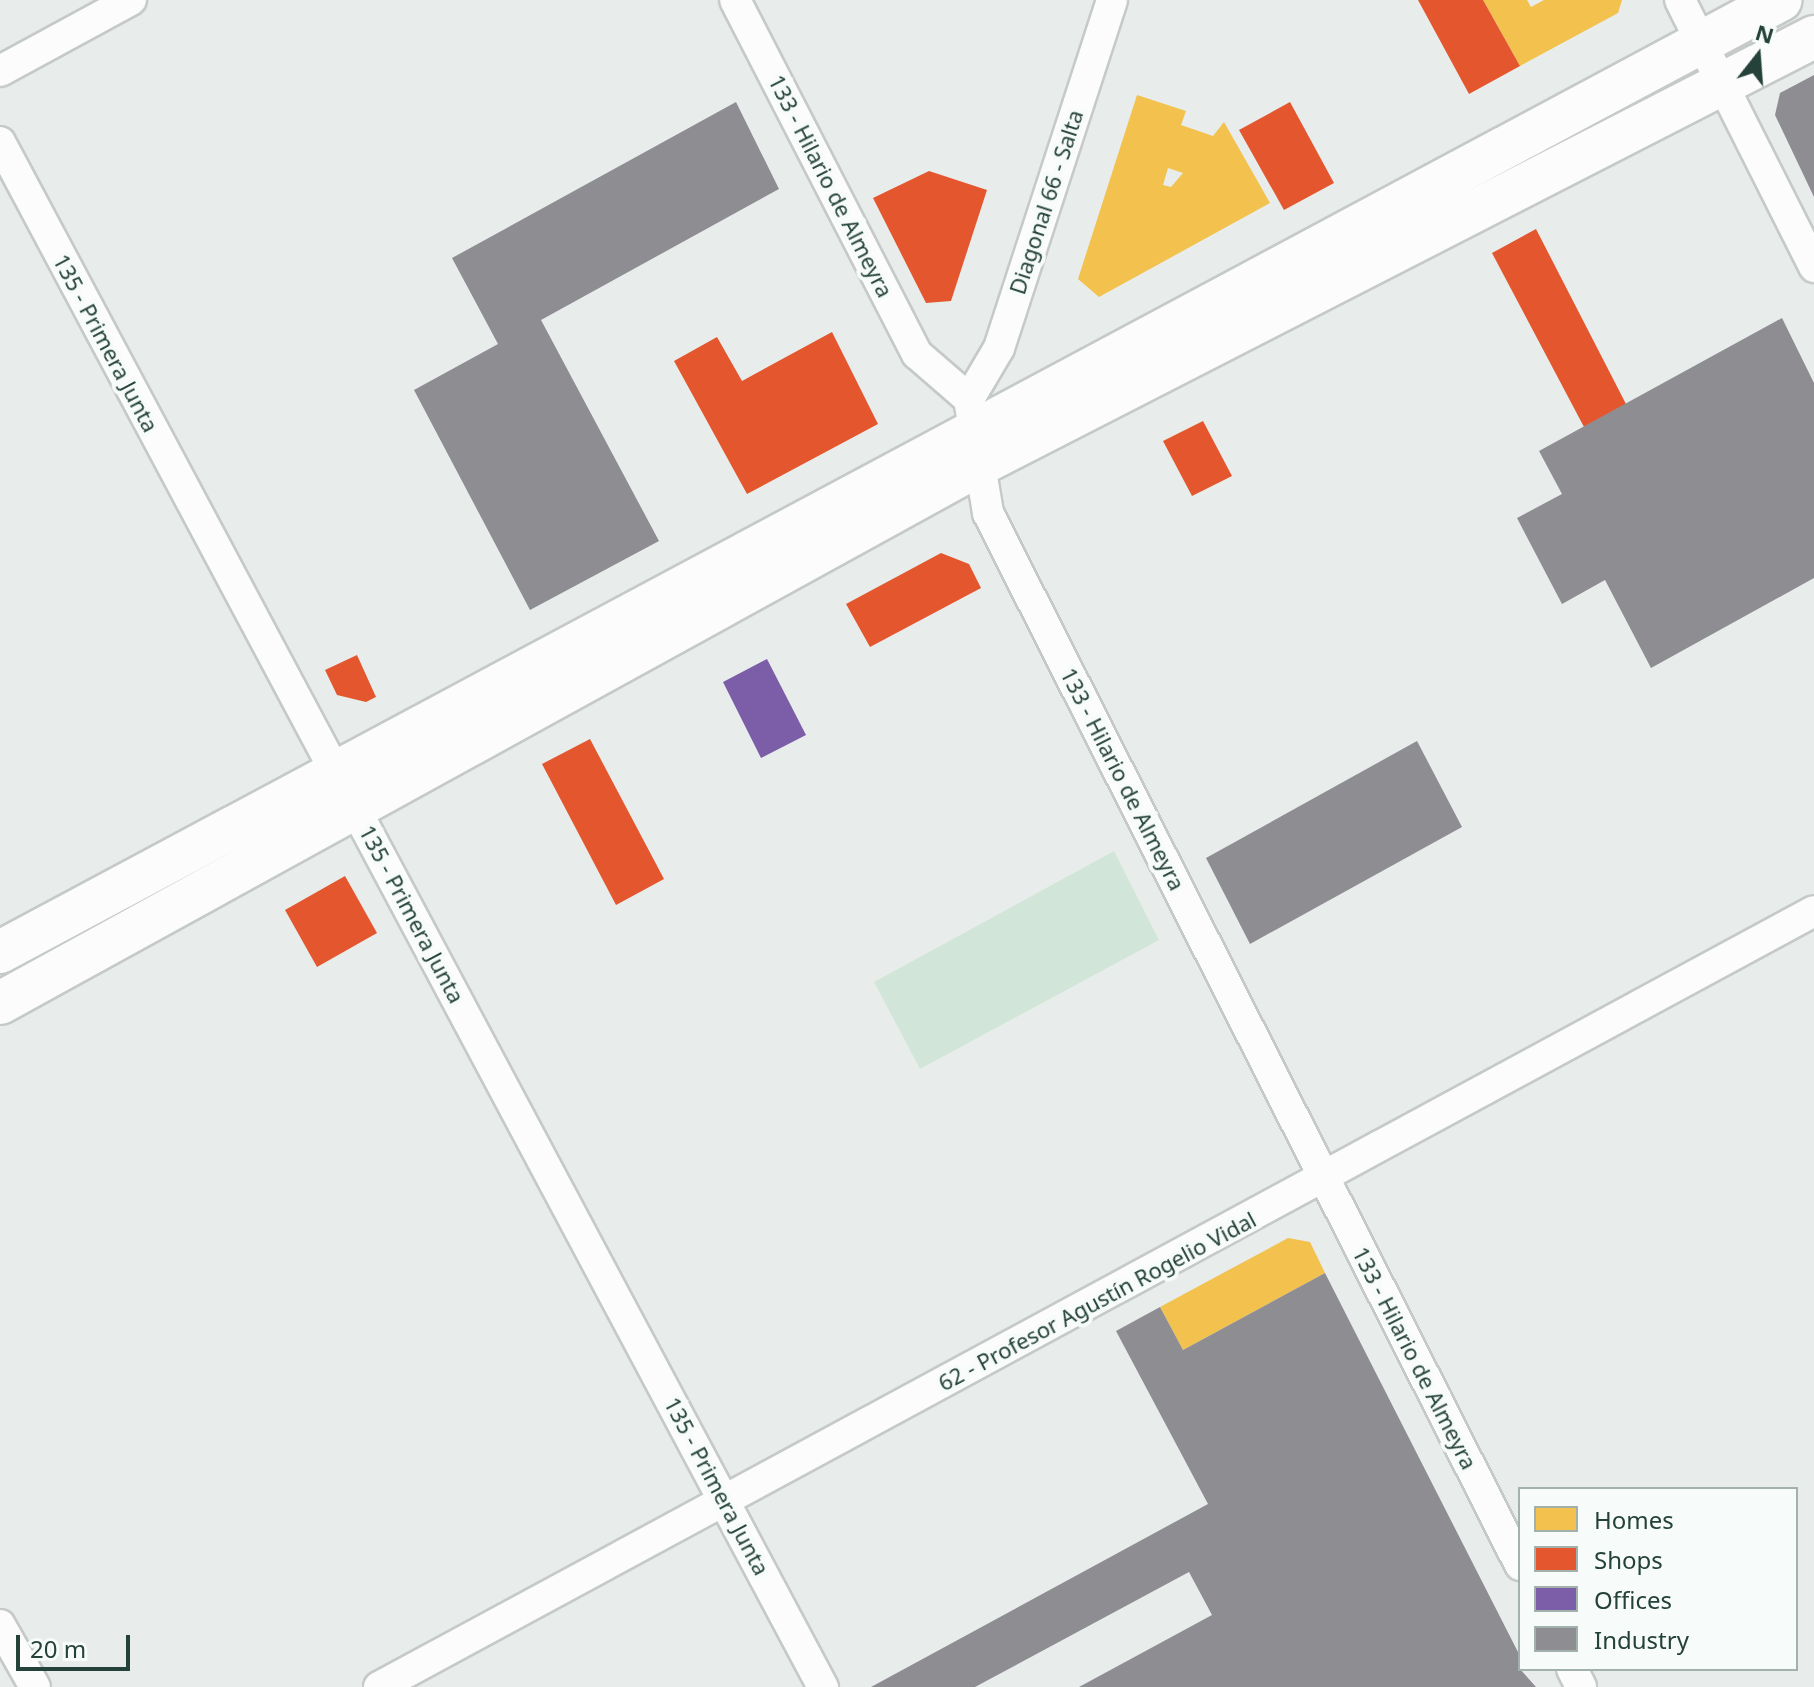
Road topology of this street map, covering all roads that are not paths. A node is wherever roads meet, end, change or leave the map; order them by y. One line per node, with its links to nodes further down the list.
1 (131, 0): 8 (street)
2 (735, 0): 12 (street, 133 - Hilario de Almeyra)
3 (1112, 0): 12 (street, Diagonal 66 - Salta)
4 (1680, 0): 7 (street)
5 (1781, 0): 7 (main road)
6 (1814, 37): 9 (main road)
7 (1704, 43): 9 (street); 12 (main road)
8 (0, 71)
9 (1725, 86): 11 (street); 12 (main road)
10 (0, 142): 13 (street, 135 - Primera Junta)
11 (1814, 267)
12 (972, 431): 13 (main road); 14 (main road); 18 (street, 133 - Hilario de Almeyra)
13 (335, 771): 14 (street, 135 - Primera Junta); 16 (main road)
14 (358, 812): 17 (main road); 19 (street, 135 - Primera Junta)
15 (1814, 911): 18 (street, 62 - Profesor Agustín Rogelio Vidal)
16 (0, 952)
17 (0, 1003)
18 (1326, 1179): 19 (street, 62 - Profesor Agustín Rogelio Vidal); 20 (street, 133 - Hilario de Almeyra)
19 (723, 1498): 23 (street, 62 - Profesor Agustín Rogelio Vidal); 24 (street, 135 - Primera Junta)
20 (1518, 1561)
21 (0, 1625): 22 (street)
22 (35, 1687)
23 (379, 1687)
24 (823, 1687)

